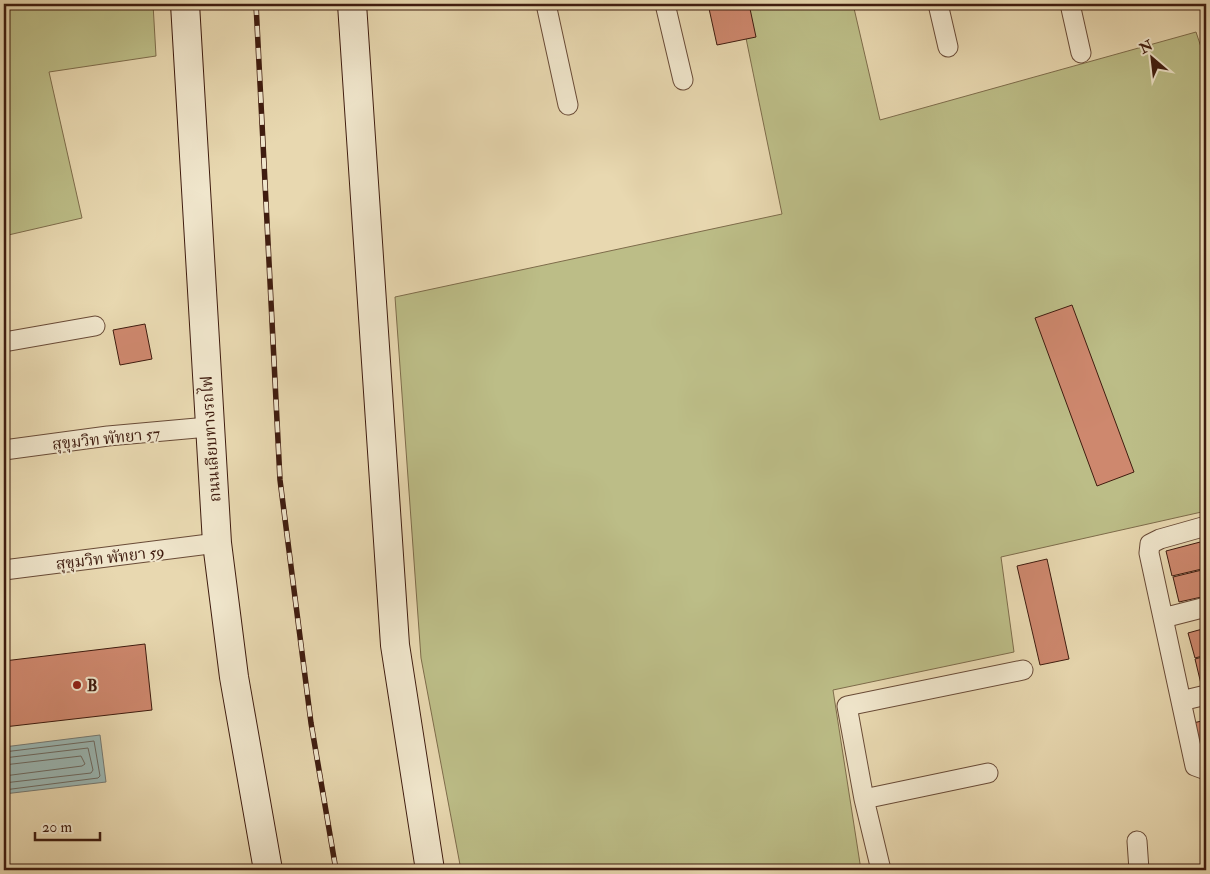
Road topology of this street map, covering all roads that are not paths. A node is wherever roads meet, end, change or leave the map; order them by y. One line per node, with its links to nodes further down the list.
1 (185, 4): 13 (street, ถนนเลียบทางรถไฟ)
2 (352, 4): 28 (street)
3 (546, 4): 10 (street)
4 (665, 4): 9 (street)
5 (938, 4): 7 (street)
6 (1070, 4): 8 (street)
7 (948, 47)
8 (1081, 53)
9 (683, 80)
10 (568, 105)
11 (95, 326): 12 (street)
12 (4, 342)
13 (208, 427): 14 (street, สุขุมวิท พัทยา 57); 16 (street, ถนนเลียบทางรถไฟ)
14 (4, 450)
15 (1206, 526): 19 (street)
16 (217, 544): 17 (street, สุขุมวิท พัทยา 59); 27 (street, ถนนเลียบทางรถไฟ)
17 (4, 570)
18 (1206, 607): 19 (street)
19 (1163, 618): 22 (street)
20 (1023, 670): 25 (street)
21 (1206, 695): 22 (street)
22 (1181, 701): 23 (street)
23 (1201, 768)
24 (988, 773): 25 (street)
25 (864, 799): 29 (street)
26 (1137, 841): 30 (street)
27 (268, 870)
28 (430, 870)
29 (881, 870)
30 (1139, 870)

